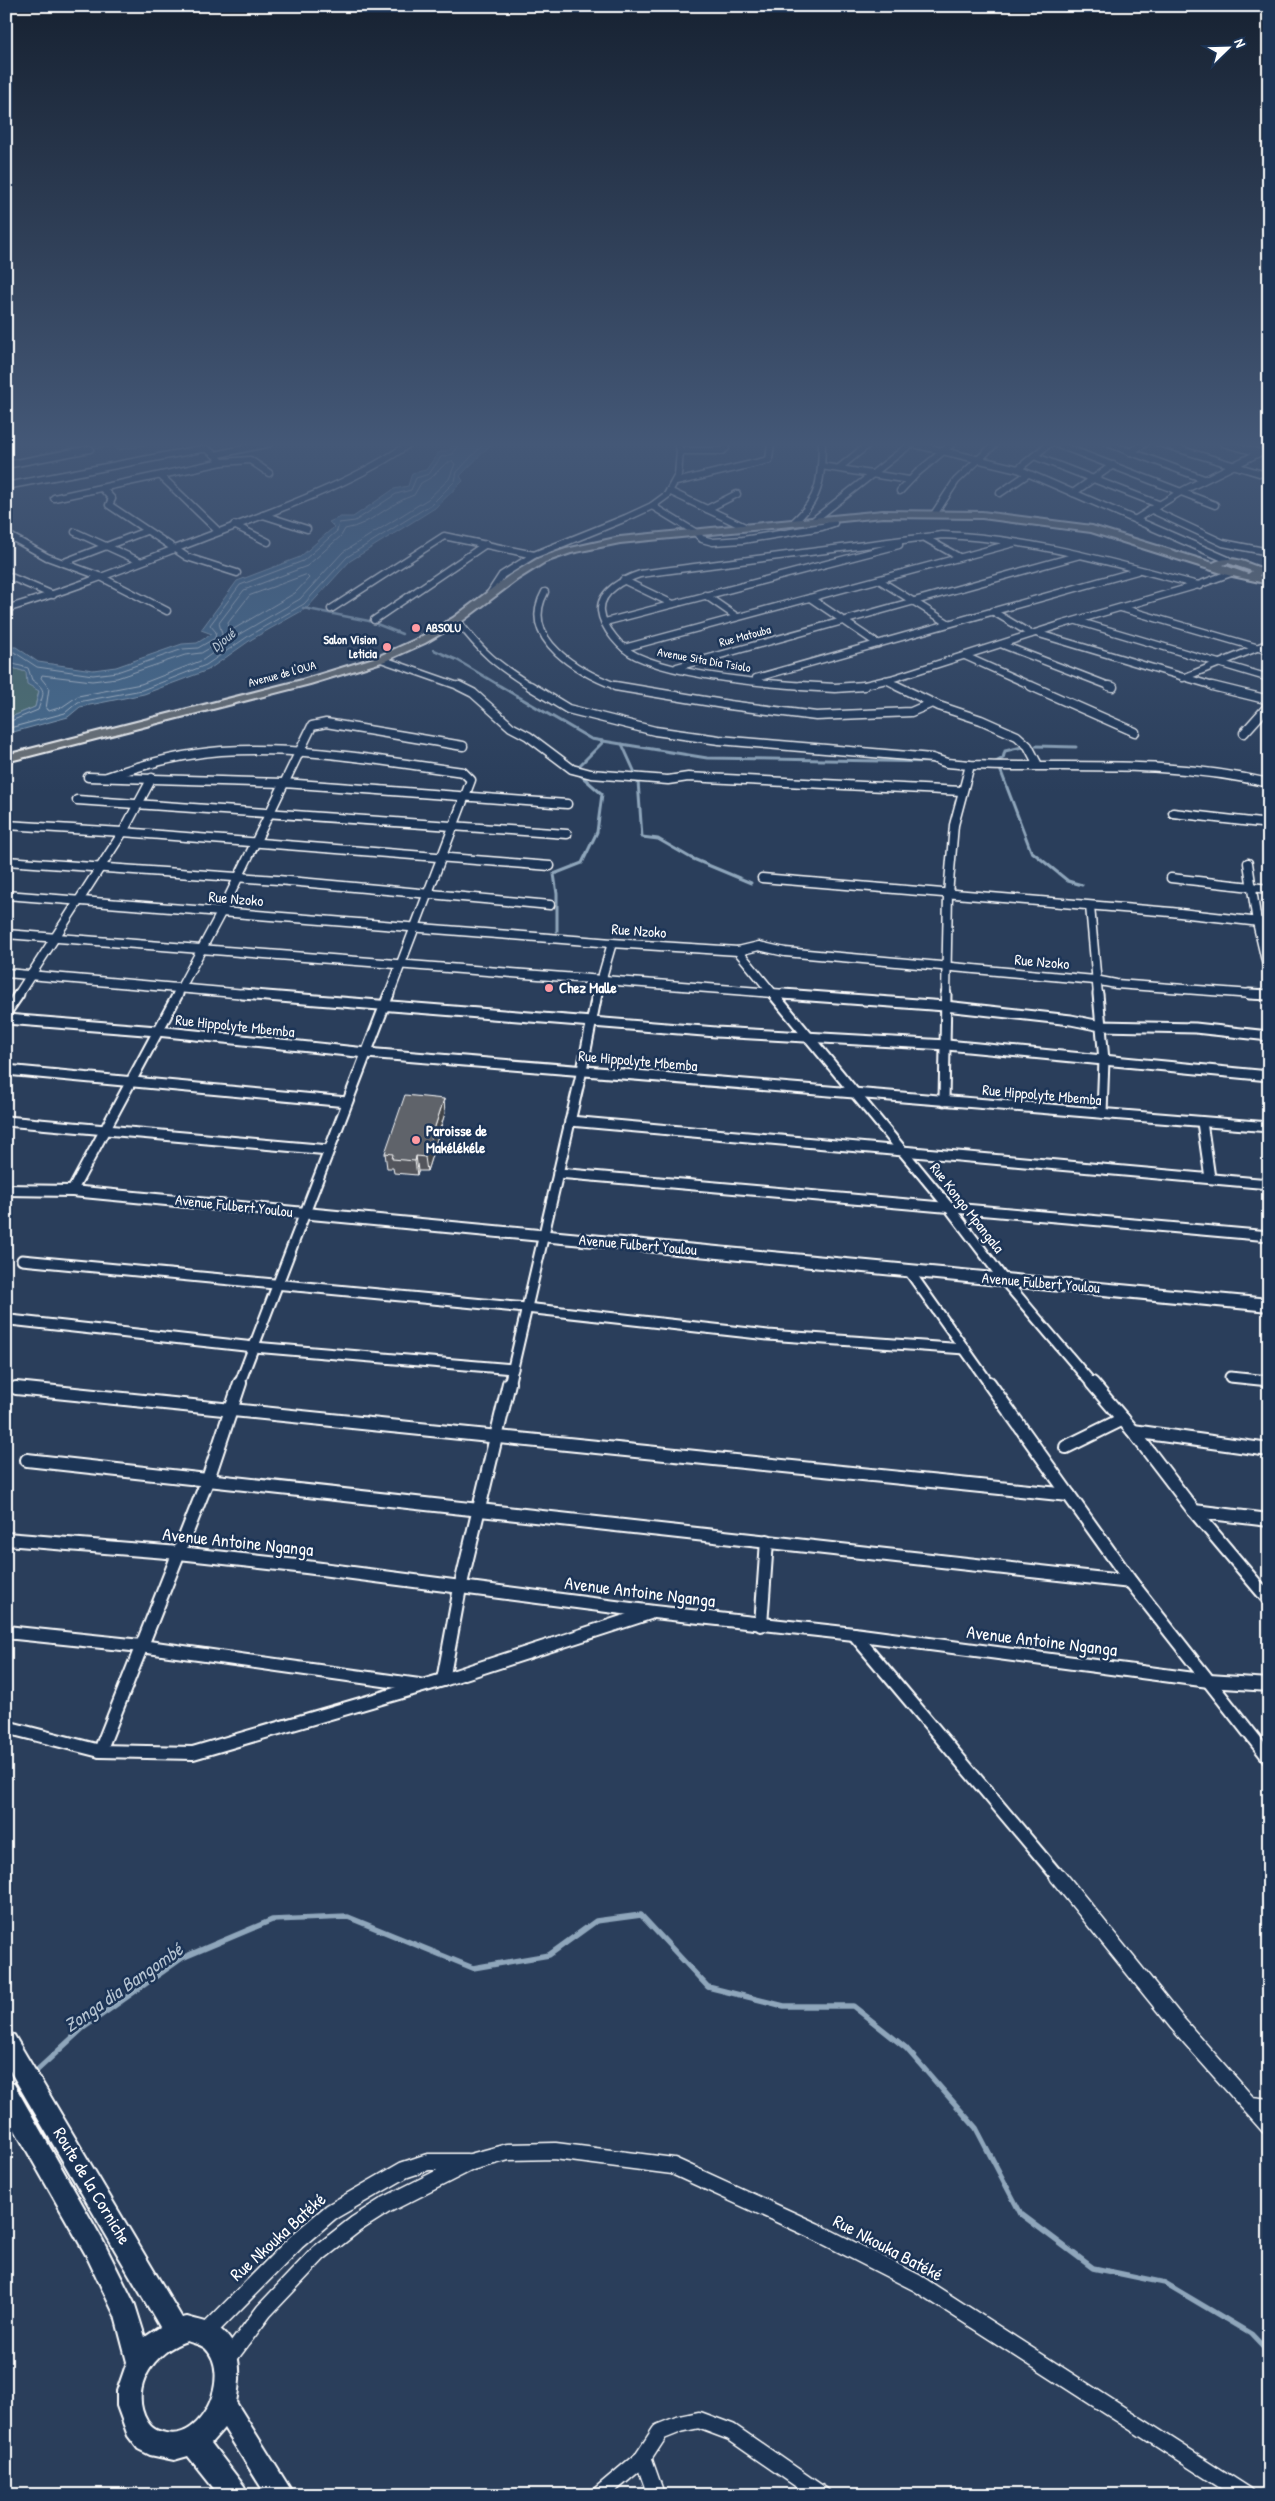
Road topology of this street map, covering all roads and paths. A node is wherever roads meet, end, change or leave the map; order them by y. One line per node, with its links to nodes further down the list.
1 (56, 560): 17 (street)
2 (70, 560): 17 (street)
3 (142, 560): 16 (street)
4 (195, 560): 20 (street)
5 (407, 560): 37 (street)
6 (463, 560): 41 (street)
7 (526, 560): 30 (street)
8 (543, 560): 30 (main road, Avenue de l'OUA)
9 (744, 560): 25 (street)
10 (841, 560): 31 (street)
11 (950, 560): 26 (street)
12 (1063, 560): 33 (street, Rue Matouba)
13 (1099, 560): 19 (street)
14 (1209, 560): 18 (main road, Avenue de l'OUA)
15 (1217, 560): 18 (street)
16 (139, 561): 24 (street)
17 (62, 563): 24 (street)
18 (1223, 563): 21 (main road); 22 (main road)
19 (1139, 570): 27 (street); 39 (street)
20 (237, 573)
21 (1231, 573): 22 (main road); 27 (street, Avenue Sita Dia Tsiolo)
22 (1266, 573)
23 (6, 575): 29 (street)
24 (99, 576): 29 (street); 38 (street)
25 (623, 580): 34 (street); 45 (street)
26 (879, 580): 32 (street); 33 (street)
27 (1200, 586): 35 (street, Avenue Sita Dia Tsiolo)
28 (545, 592): 64 (street)
29 (53, 595): 36 (street)
30 (489, 595): 42 (main road, Avenue de l'OUA)
31 (705, 595): 34 (street); 40 (street)
32 (810, 598): 40 (street); 43 (street)
33 (912, 600): 43 (street, Rue Matouba); 46 (street)
34 (673, 604): 45 (street)
35 (1120, 608): 44 (street, Avenue Sita Dia Tsiolo); 51 (street)
36 (6, 609)
37 (331, 610)
38 (167, 611)
39 (992, 611): 46 (street); 47 (street)
40 (737, 617): 52 (street)
41 (374, 620)
42 (457, 620): 55 (main road, Avenue de l'OUA); 72 (street)
43 (842, 620): 49 (street); 57 (street, Rue Matouba)
44 (1076, 621): 47 (street, Avenue Sita Dia Tsiolo); 56 (street)
45 (605, 622): 52 (street, Avenue Sita Dia Tsiolo)
46 (948, 623): 49 (street)
47 (1033, 634): 50 (street, Avenue Sita Dia Tsiolo); 58 (street)
48 (1269, 643): 51 (street)
49 (878, 644): 60 (street)
50 (1003, 644): 54 (street, Avenue Sita Dia Tsiolo); 62 (street)
51 (1256, 647): 53 (street); 56 (street)
52 (624, 648): 57 (street, Avenue Sita Dia Tsiolo)
53 (1269, 651)
54 (965, 656): 61 (street, Avenue Sita Dia Tsiolo); 66 (street)
55 (381, 659): 70 (main road, Avenue de l'OUA); 78 (street)
56 (1220, 663): 58 (street); 59 (street)
57 (676, 668): 60 (street, Avenue Sita Dia Tsiolo)
58 (1183, 678): 63 (street)
59 (1269, 678)
60 (753, 679): 61 (street, Avenue Sita Dia Tsiolo)
61 (886, 680): 64 (street)
62 (1112, 687)
63 (1269, 700)
64 (932, 702): 71 (street)
65 (1269, 706): 67 (street)
66 (1135, 732)
67 (1244, 734)
68 (463, 746): 69 (street)
69 (298, 752): 74 (street); 76 (street); 79 (street)
70 (6, 759)
71 (1038, 764): 72 (street); 77 (street)
72 (970, 765): 78 (street)
73 (88, 777): 74 (street)
74 (107, 777): 75 (street)
75 (152, 778): 76 (street); 81 (street)
76 (284, 782): 79 (street); 83 (street)
77 (1269, 782)
78 (962, 791): 102 (street)
79 (465, 796): 82 (street); 87 (street)
80 (77, 800): 81 (street)
81 (139, 804): 83 (street); 88 (street)
82 (567, 804)
83 (272, 812): 87 (street); 90 (street)
84 (1173, 813): 85 (street)
85 (1269, 824)
86 (6, 825): 88 (street)
87 (454, 826): 89 (street); 91 (street)
88 (123, 832): 90 (street); 95 (street)
89 (567, 834)
90 (256, 843): 91 (street); 96 (street)
91 (441, 858): 94 (street); 101 (street)
92 (6, 861): 95 (street)
93 (1248, 863): 99 (street)
94 (550, 866)
95 (100, 867): 96 (street); 104 (street)
96 (238, 876): 101 (street); 107 (street)
97 (762, 878): 102 (street)
98 (1172, 878): 99 (street)
99 (1251, 887): 100 (street); 108 (street)
100 (1269, 889)
101 (428, 891): 105 (street); 110 (street)
102 (948, 894): 106 (street); 117 (street)
103 (6, 895): 104 (street, Rue Nzoko)
104 (78, 901): 107 (street, Rue Nzoko); 112 (street)
105 (550, 905)
106 (1090, 906): 108 (street); 122 (street)
107 (222, 911): 110 (street, Rue Nzoko); 114 (street)
108 (1257, 922): 109 (street); 119 (street)
109 (1269, 923)
110 (414, 928): 113 (street, Rue Nzoko); 116 (street)
111 (6, 934): 112 (street)
112 (54, 937): 114 (street); 120 (street)
113 (612, 943): 115 (street, Rue Nzoko); 121 (street)
114 (200, 949): 116 (street); 123 (street)
115 (738, 951): 117 (street, Rue Nzoko); 124 (street, Rue Kongo Mpangala)
116 (400, 964): 121 (street); 126 (street)
117 (947, 967): 122 (street, Rue Nzoko); 127 (street)
118 (6, 972): 120 (street)
119 (1269, 974)
120 (31, 975): 123 (street); 128 (street)
121 (600, 979): 124 (street); 130 (street)
122 (1095, 980): 125 (street, Rue Nzoko); 131 (street)
123 (180, 988): 126 (street); 132 (street)
124 (773, 993): 127 (street); 134 (street, Rue Kongo Mpangala)
125 (1269, 995)
126 (385, 1005): 130 (street); 136 (street)
127 (945, 1006): 131 (street); 135 (street)
128 (6, 1012)
129 (6, 1019): 132 (street, Rue Hippolyte Mbemba)
130 (591, 1022): 134 (street); 139 (street)
131 (1101, 1026): 133 (street); 137 (street)
132 (157, 1031): 136 (street, Rue Hippolyte Mbemba); 141 (street)
133 (1269, 1036)
134 (810, 1037): 135 (street); 142 (street, Rue Kongo Mpangala)
135 (947, 1045): 137 (street); 143 (street)
136 (366, 1053): 139 (street, Rue Hippolyte Mbemba); 144 (street)
137 (1104, 1060): 140 (street); 145 (street)
138 (6, 1070): 141 (street)
139 (582, 1070): 142 (street, Rue Hippolyte Mbemba); 147 (street)
140 (1269, 1076)
141 (131, 1082): 144 (street); 150 (street)
142 (854, 1093): 143 (street, Rue Hippolyte Mbemba); 152 (street, Rue Kongo Mpangala)
143 (944, 1100): 145 (street, Rue Hippolyte Mbemba)
144 (348, 1102): 151 (street)
145 (1102, 1113): 148 (street, Rue Hippolyte Mbemba)
146 (6, 1120): 150 (street)
147 (570, 1121): 152 (street); 153 (street)
148 (1202, 1122): 149 (street, Rue Hippolyte Mbemba); 154 (street)
149 (1269, 1127)
150 (107, 1128): 151 (street); 157 (street)
151 (329, 1150): 159 (street)
152 (903, 1151): 154 (street); 158 (street, Rue Kongo Mpangala)
153 (558, 1173): 158 (street); 160 (street)
154 (1210, 1178): 155 (street)
155 (1269, 1184)
156 (6, 1190): 157 (main road, Avenue Fulbert Youlou)
157 (72, 1191): 159 (main road, Avenue Fulbert Youlou)
158 (948, 1206): 161 (street); 164 (street, Rue Kongo Mpangala)
159 (305, 1213): 160 (main road, Avenue Fulbert Youlou); 165 (street)
160 (543, 1236): 163 (main road, Avenue Fulbert Youlou); 167 (street)
161 (1269, 1236)
162 (22, 1260): 165 (street)
163 (909, 1271): 164 (main road, Avenue Fulbert Youlou); 170 (street)
164 (1004, 1280): 166 (main road, Avenue Fulbert Youlou); 176 (street, Rue Kongo Mpangala)
165 (278, 1283): 167 (street); 169 (street)
166 (1269, 1305)
167 (526, 1308): 170 (street); 171 (street)
168 (10, 1320): 169 (street)
169 (254, 1347): 171 (street); 175 (street)
170 (965, 1349): 183 (street)
171 (514, 1369): 178 (street)
172 (1230, 1377): 173 (street)
173 (1269, 1381)
174 (16, 1388): 175 (street)
175 (230, 1409): 178 (street); 182 (street)
176 (1123, 1420): 177 (street, Rue Kongo Mpangala); 179 (street)
177 (1133, 1431): 180 (street); 185 (street, Rue Kongo Mpangala)
178 (495, 1437): 183 (street); 184 (street)
179 (1066, 1447)
180 (1269, 1450)
181 (26, 1460): 182 (street)
182 (208, 1479): 184 (street); 189 (street)
183 (1069, 1495): 190 (street)
184 (479, 1509): 188 (street); 191 (street)
185 (1194, 1511): 186 (street); 192 (street, Rue Kongo Mpangala)
186 (1269, 1520)
187 (6, 1539): 189 (street, Avenue Antoine Nganga)
188 (767, 1541): 190 (street); 194 (street)
189 (179, 1553): 191 (street, Avenue Antoine Nganga); 197 (street)
190 (1131, 1582): 199 (street)
191 (460, 1588): 193 (street, Avenue Antoine Nganga); 198 (street)
192 (1267, 1596)
193 (654, 1612): 194 (street, Avenue Antoine Nganga); 198 (street)
194 (761, 1624): 196 (street, Avenue Antoine Nganga)
195 (6, 1632): 197 (street)
196 (854, 1634): 199 (street, Avenue Antoine Nganga); 207 (street)
197 (141, 1646): 200 (street); 203 (street)
198 (443, 1680): 200 (street)
199 (1209, 1681): 201 (street, Avenue Antoine Nganga); 204 (street)
200 (425, 1685): 203 (street)
201 (1269, 1685)
202 (6, 1727): 203 (street)
203 (100, 1751)
204 (1269, 1758)
205 (6, 2043): 211 (main road, Route de la Corniche)
206 (6, 2092): 214 (main road, Route de la Corniche)
207 (1251, 2105): 208 (street); 209 (street)
208 (1269, 2107)
209 (1269, 2126)
210 (471, 2162): 212 (street, Rue Nkouka Batéké); 213 (street, Rue Nkouka Batéké); 223 (street, Rue Nkouka Batéké)
211 (176, 2331): 212 (main road); 214 (main road)
212 (206, 2333): 213 (main road)
213 (227, 2361): 215 (main road)
214 (139, 2362): 216 (main road)
215 (224, 2404): 216 (main road); 219 (main road)
216 (193, 2441): 218 (main road)
217 (643, 2458): 220 (street); 221 (street); 222 (street)
218 (235, 2495)
219 (281, 2495)
220 (599, 2495)
221 (656, 2495)
222 (822, 2495)
223 (1246, 2495)

